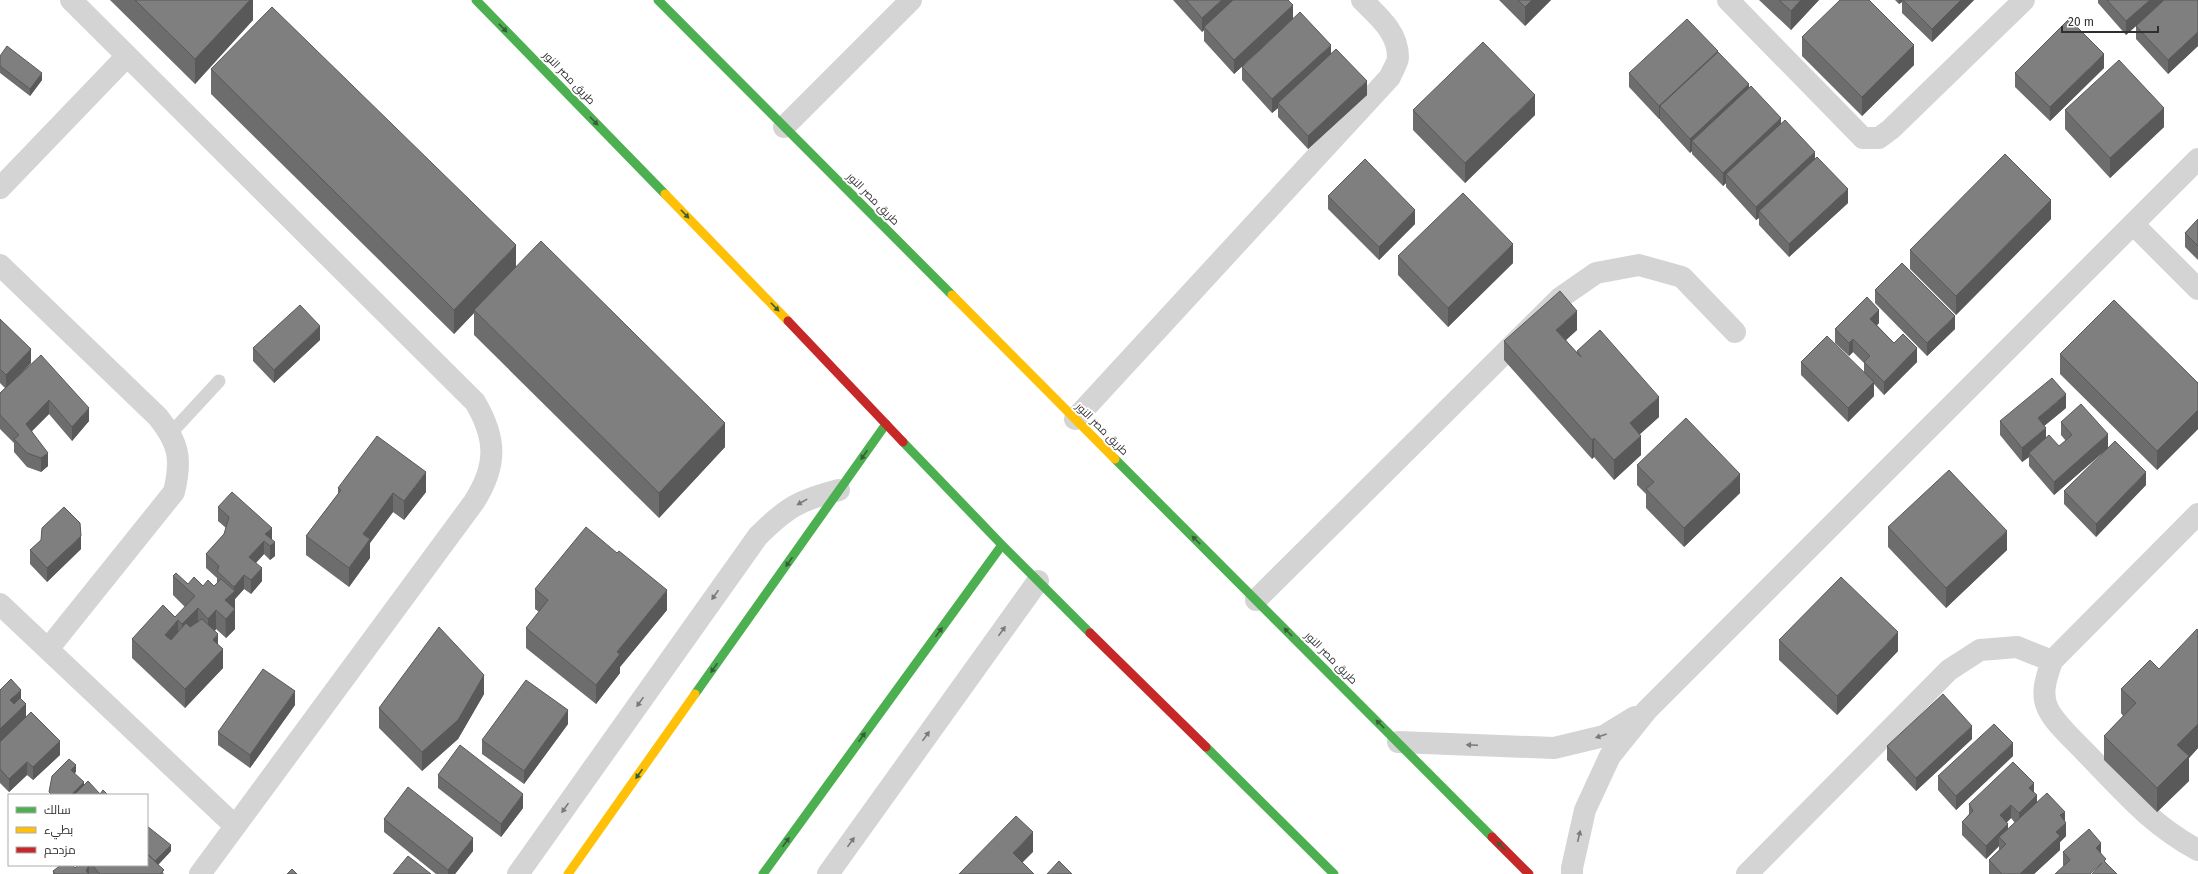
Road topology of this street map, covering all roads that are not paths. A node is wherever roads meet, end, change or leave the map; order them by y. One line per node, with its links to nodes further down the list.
1 (71, 0): 8 (street)
2 (476, 0): 18 (street, طريق مصر النور, one-way to 18)
3 (658, 0): 9 (street, طريق مصر النور)
4 (911, 0): 9 (street)
5 (1362, 0): 17 (street)
6 (1728, 0): 7 (street)
7 (2024, 0)
8 (127, 56): 11 (street); 30 (street)
9 (784, 127): 17 (street, طريق مصر النور)
10 (2198, 159): 12 (street)
11 (0, 188)
12 (2133, 224): 14 (street); 28 (street)
13 (0, 265): 19 (street)
14 (2198, 289)
15 (1735, 332): 24 (street)
16 (219, 381): 19 (lane)
17 (1075, 419): 24 (street, طريق مصر النور, one-way to 17)
18 (886, 424): 20 (street, one-way to 20); 22 (street, طريق مصر النور)
19 (171, 433): 26 (street)
20 (839, 490): 34 (street, one-way to 34); 35 (street, one-way to 35)
21 (2198, 514): 27 (street)
22 (1002, 545): 23 (street, طريق مصر النور); 36 (street, one-way to 22)
23 (1038, 580): 32 (street, one-way to 23); 37 (street, طريق مصر النور)
24 (1256, 600): 29 (street, طريق مصر النور, one-way to 24)
25 (0, 604): 26 (street)
26 (48, 649): 30 (street)
27 (2052, 661): 31 (street); 40 (street)
28 (1647, 710): 29 (street, one-way to 29); 39 (street, one-way to 28)
29 (1398, 742): 38 (street, طريق مصر النور, one-way to 29)
30 (235, 826): 33 (street)
31 (2198, 850)
32 (829, 873)
33 (200, 874)
34 (518, 874)
35 (568, 874)
36 (763, 874)
37 (1334, 874)
38 (1529, 874)
39 (1572, 874)
40 (1747, 874)

